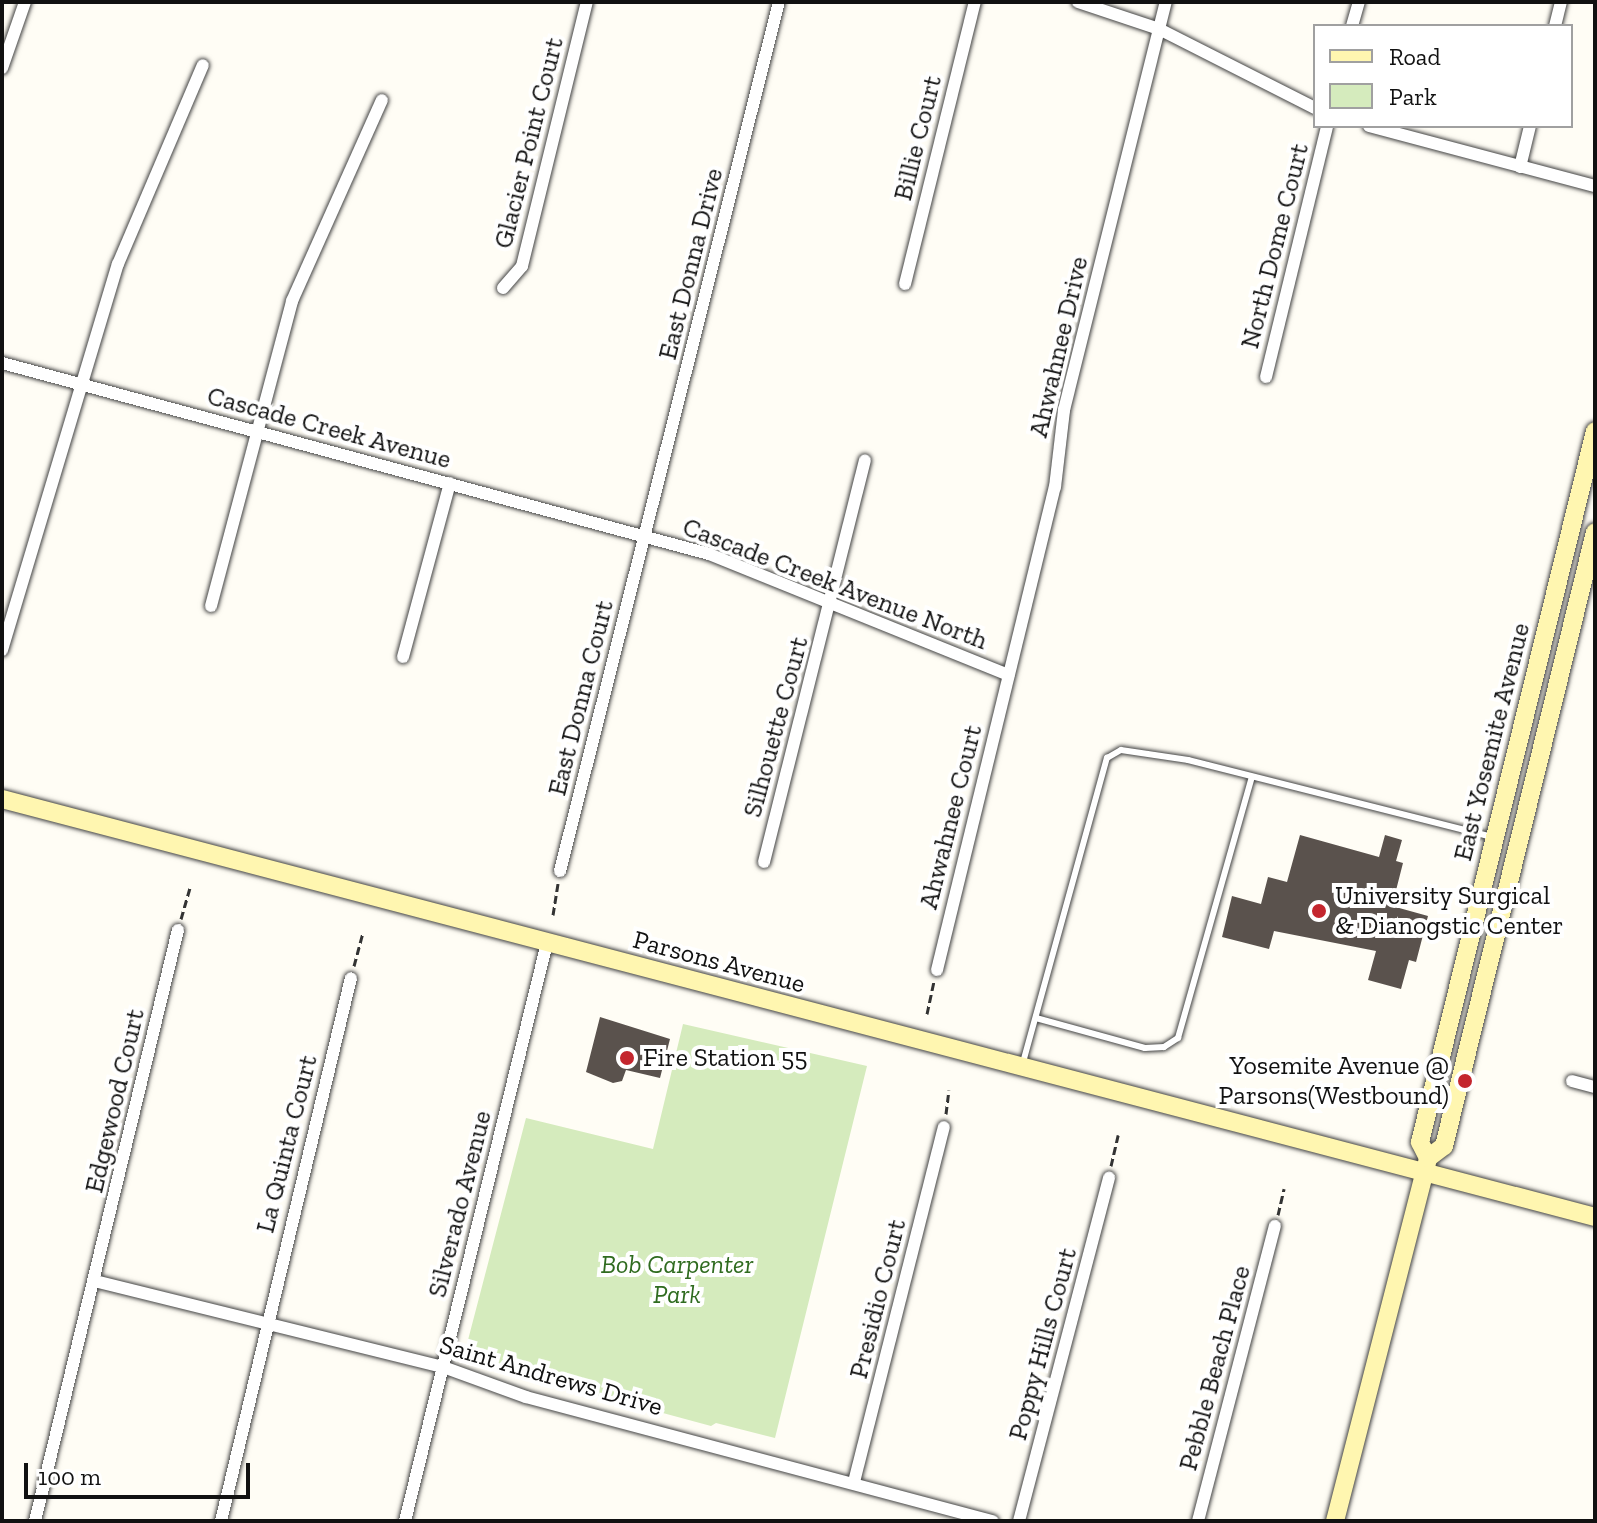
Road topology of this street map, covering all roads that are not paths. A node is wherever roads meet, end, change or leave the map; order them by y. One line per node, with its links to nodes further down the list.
1 (25, 2): 13 (street)
2 (587, 2): 22 (street, Glacier Point Court)
3 (779, 2): 31 (street, East Donna Drive)
4 (975, 2): 21 (street, Billie Court)
5 (1078, 2): 11 (street)
6 (1166, 2): 11 (street, Ahwahnee Drive)
7 (1359, 2): 9 (street)
8 (1561, 2): 10 (street)
9 (1353, 24)
10 (1556, 24)
11 (1159, 29): 15 (street); 36 (street, Ahwahnee Drive)
12 (203, 65): 25 (street)
13 (2, 68)
14 (382, 100): 26 (street)
15 (1313, 107)
16 (1327, 128): 24 (street, North Dome Court)
17 (1376, 128): 19 (street)
18 (1530, 128): 19 (street)
19 (1520, 167): 20 (street)
20 (1595, 186)
21 (905, 284)
22 (503, 288)
23 (2, 363): 25 (street, Cascade Creek Avenue)
24 (1266, 377)
25 (83, 385): 26 (street, Cascade Creek Avenue); 34 (street)
26 (258, 430): 29 (street, Cascade Creek Avenue); 33 (street)
27 (1595, 431): 39 (main road, East Yosemite Avenue)
28 (865, 461): 32 (street, Silhouette Court)
29 (450, 483): 31 (street, Cascade Creek Avenue); 35 (street)
30 (1595, 532): 51 (main road, East Yosemite Avenue)
31 (644, 536): 32 (street, Cascade Creek Avenue North); 41 (street, East Donna Court)
32 (831, 603): 36 (street, Cascade Creek Avenue North); 40 (street, Silhouette Court)
33 (211, 606)
34 (2, 650)
35 (403, 657)
36 (1008, 675): 44 (street, Ahwahnee Court)
37 (1252, 777): 39 (lane); 46 (lane); 46 (lane)
38 (2, 799): 43 (main road, Parsons Avenue)
39 (1495, 838): 51 (main road, East Yosemite Avenue)
40 (764, 862)
41 (560, 871)
42 (178, 930): 55 (street, Edgewood Court)
43 (547, 943): 47 (main road, Parsons Avenue); 57 (street, Silverado Avenue)
44 (937, 970)
45 (351, 978): 56 (street, La Quinta Court)
46 (1036, 1018): 47 (lane)
47 (1021, 1069): 51 (main road, Parsons Avenue)
48 (1572, 1081): 49 (street)
49 (1595, 1087)
50 (944, 1127): 58 (street, Presidio Court)
51 (1426, 1166): 53 (main road, Parsons Avenue); 65 (main road, East Yosemite Avenue)
52 (1109, 1178): 63 (street, Poppy Hills Court)
53 (1595, 1217)
54 (1275, 1226): 64 (street, Pebble Beach Place)
55 (95, 1281): 56 (street, Saint Andrews Drive); 59 (street, Edgewood Court)
56 (266, 1321): 57 (street, Saint Andrews Drive); 60 (street, La Quinta Court)
57 (443, 1367): 58 (street, Saint Andrews Drive); 61 (street, Silverado Avenue)
58 (854, 1482): 62 (street, Saint Andrews Drive)
59 (35, 1521)
60 (221, 1521)
61 (405, 1521)
62 (993, 1521)
63 (1019, 1521)
64 (1198, 1521)
65 (1335, 1521)

